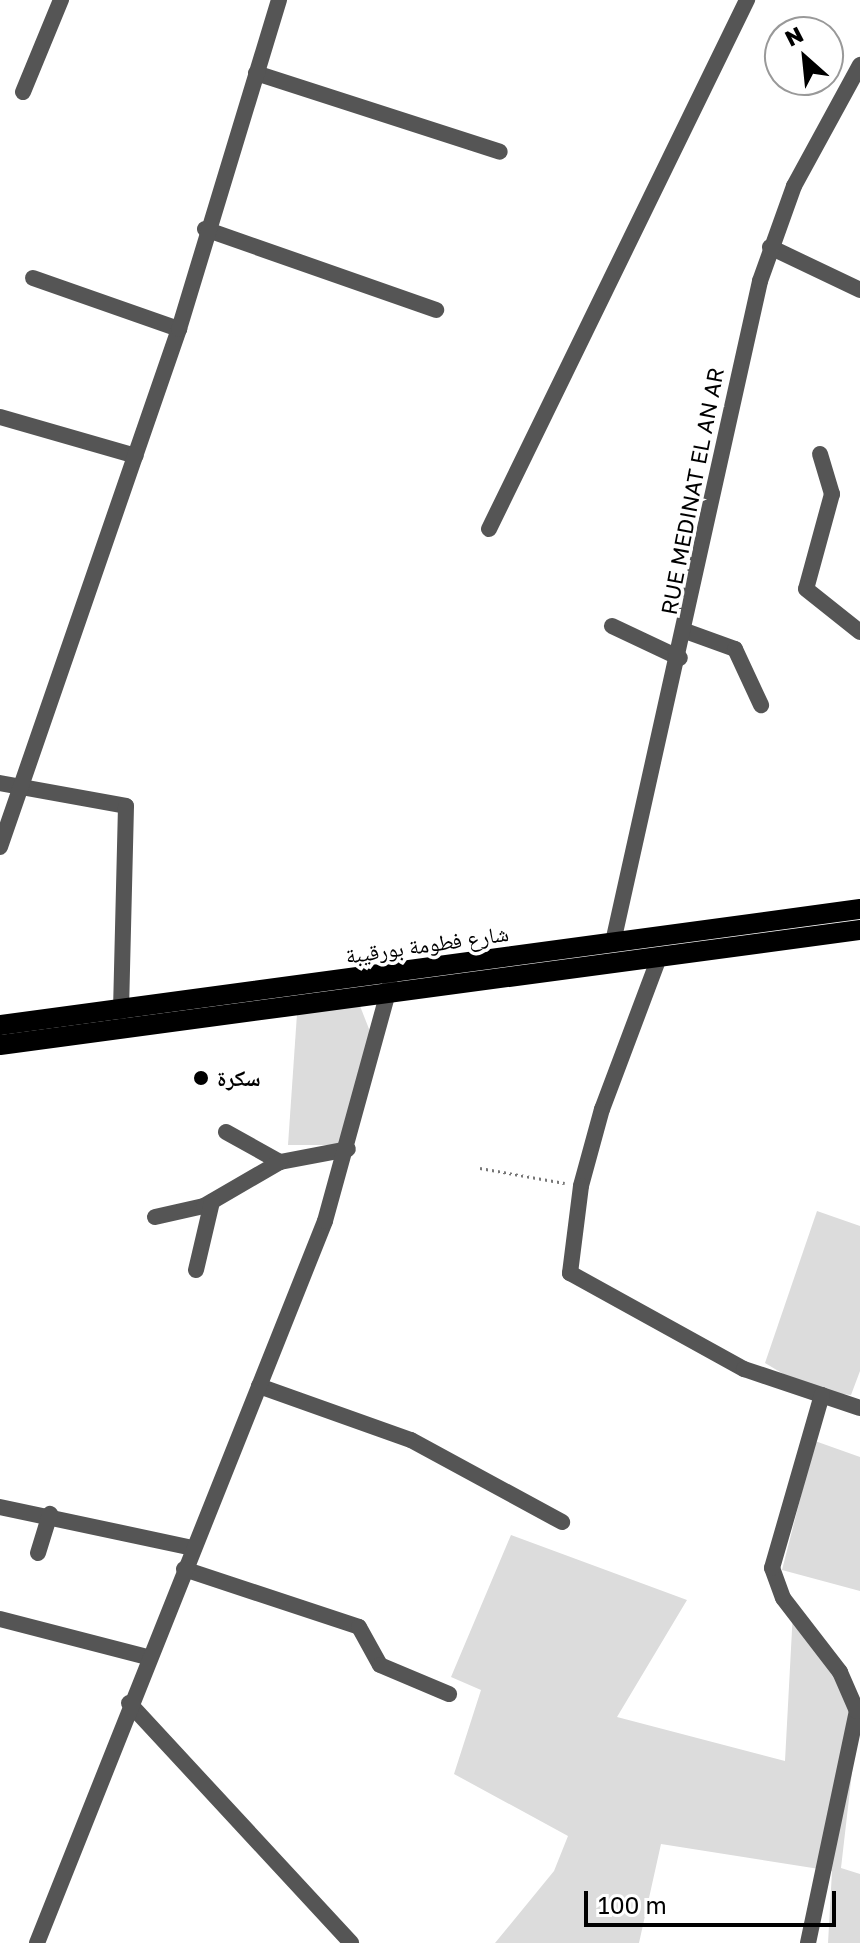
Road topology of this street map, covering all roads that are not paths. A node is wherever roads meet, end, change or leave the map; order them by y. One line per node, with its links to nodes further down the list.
1 (61, 0): 6 (street)
2 (279, 0): 5 (street)
3 (747, 0): 17 (street)
4 (860, 65): 9 (street, RUE MEDINAT EL AN AR)
5 (256, 73): 7 (street); 8 (street)
6 (23, 92)
7 (500, 152)
8 (205, 229): 12 (street); 13 (street)
9 (770, 247): 11 (street); 19 (street, RUE MEDINAT EL AN AR)
10 (33, 278): 13 (street)
11 (860, 290)
12 (436, 310)
13 (179, 329): 16 (street)
14 (0, 417): 16 (street)
15 (820, 454): 20 (street)
16 (136, 456): 23 (street)
17 (489, 529)
18 (612, 626): 21 (street)
19 (688, 632): 21 (street, RUE MEDINAT EL AN AR); 22 (street)
20 (860, 632)
21 (680, 658): 27 (street, RUE MEDINAT EL AN AR)
22 (761, 705)
23 (8, 785): 24 (street); 30 (street)
24 (0, 847)
25 (860, 909): 27 (main road, شارع فطومة بورقيبة)
26 (860, 930): 28 (main road, شارع فطومة بورقيبة)
27 (613, 942): 29 (main road, شارع فطومة بورقيبة)
28 (660, 955): 29 (main road, شارع فطومة بورقيبة); 40 (street)
29 (390, 984): 30 (main road, شارع فطومة بورقيبة); 32 (main road, شارع فطومة بورقيبة); 34 (street)
30 (121, 1011): 31 (main road, شارع فطومة بورقيبة)
31 (0, 1025)
32 (0, 1045)
33 (226, 1132): 35 (street)
34 (348, 1149): 35 (street); 39 (street)
35 (280, 1162): 36 (street)
36 (212, 1202): 37 (street); 38 (street)
37 (155, 1217)
38 (196, 1270)
39 (259, 1386): 44 (street); 45 (street)
40 (822, 1395): 41 (street); 54 (street)
41 (860, 1408)
42 (0, 1507): 43 (street)
43 (50, 1514): 45 (street); 46 (street)
44 (562, 1522)
45 (193, 1548): 47 (street)
46 (38, 1553)
47 (184, 1569): 49 (street); 50 (street)
48 (0, 1619): 49 (street)
49 (147, 1657): 51 (street)
50 (449, 1694)
51 (129, 1703): 52 (street); 53 (street)
52 (37, 1943)
53 (351, 1943)
54 (808, 1943)

